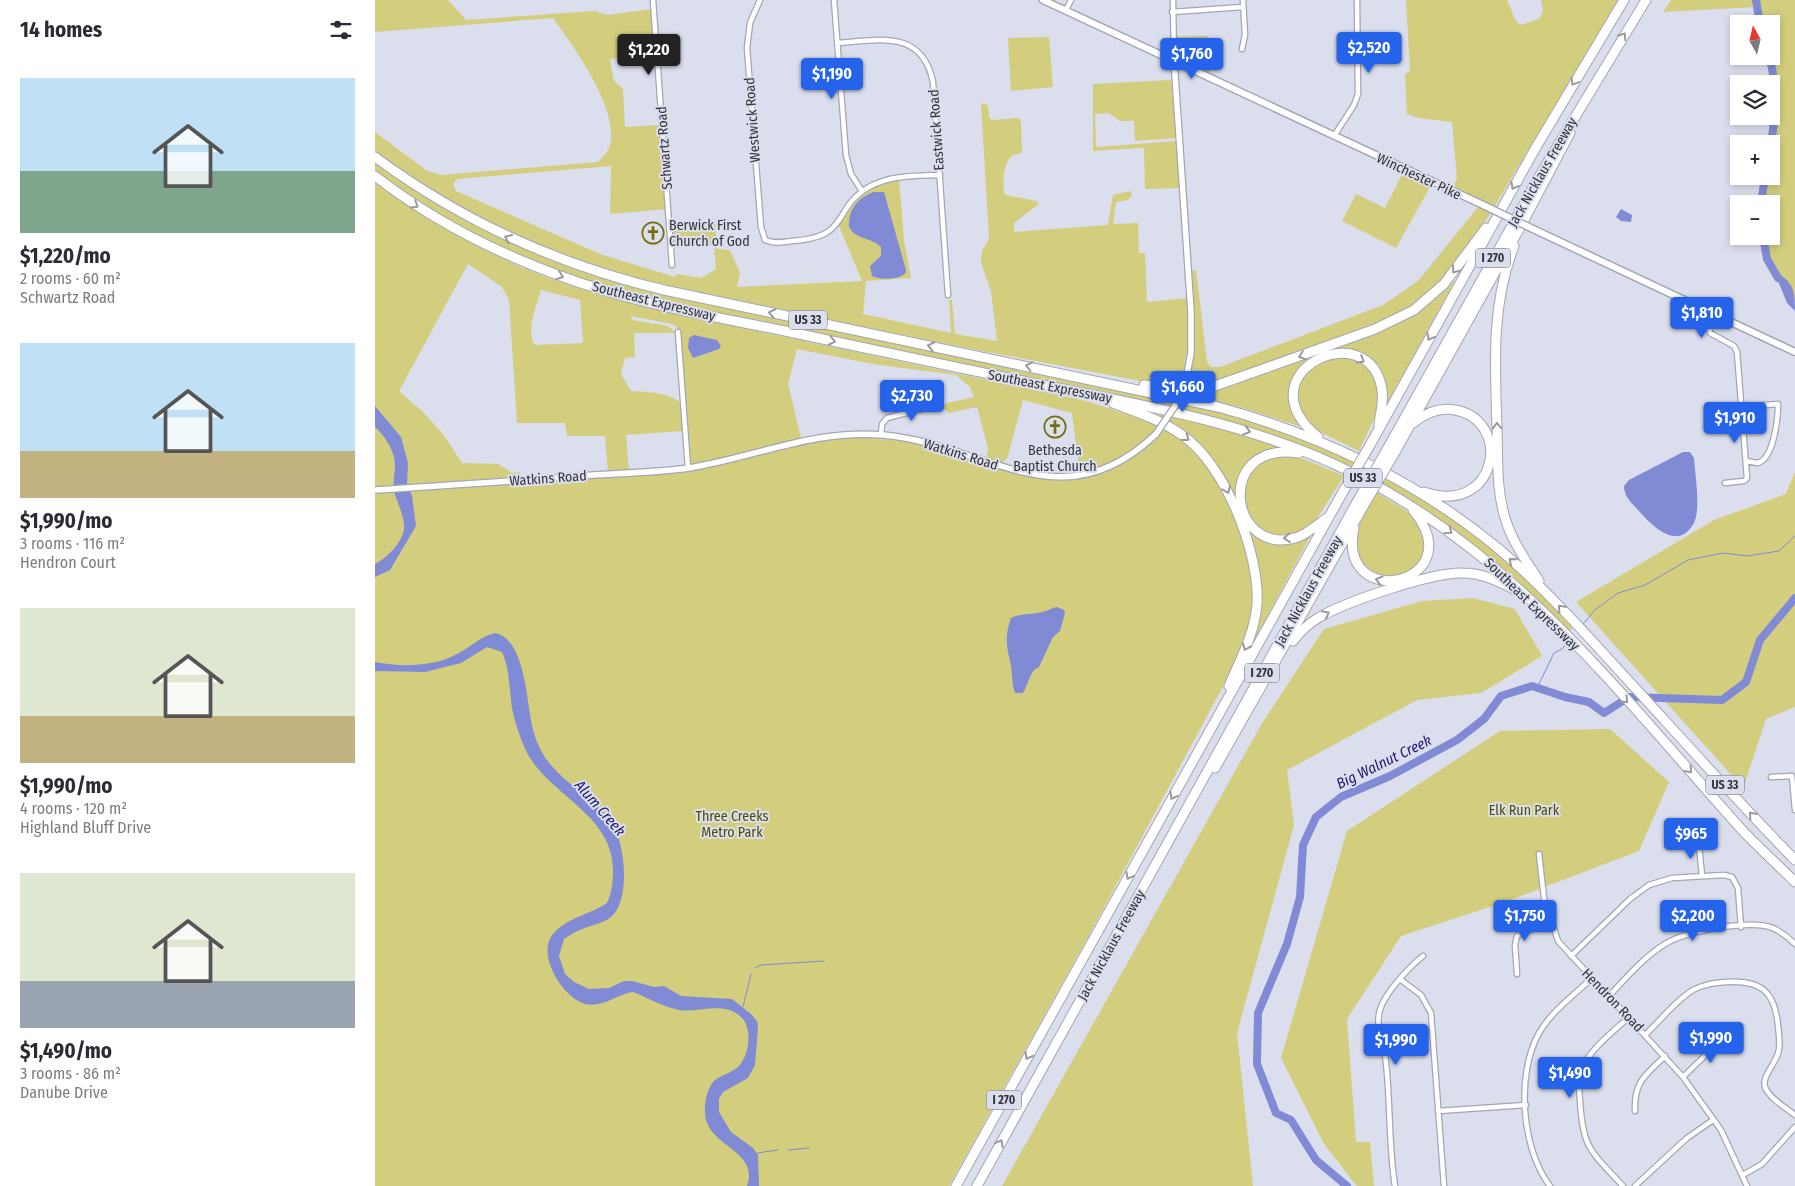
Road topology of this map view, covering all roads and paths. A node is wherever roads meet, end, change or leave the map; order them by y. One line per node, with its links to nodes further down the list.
1 (653, 0): 25 (street, Schwartz Road)
2 (760, 0): 22 (street, Westwick Road)
3 (835, 0): 14 (street)
4 (1043, 0): 12 (main road, Winchester Pike)
5 (1071, 0): 12 (street)
6 (1173, 0): 13 (street)
7 (1243, 0): 11 (street)
8 (1357, 0): 18 (street)
9 (1625, 0): 23 (highway, Jack Nicklaus Freeway / I 270, one-way to 23)
10 (1646, 0): 17 (highway, Jack Nicklaus Freeway / I 270, one-way to 10)
11 (1243, 7): 13 (street); 15 (street)
12 (1066, 10): 16 (main road, Winchester Pike)
13 (1172, 12): 16 (street)
14 (838, 44): 20 (street, Eastwick Road); 22 (street)
15 (1242, 49)
16 (1174, 60): 18 (main road, Winchester Pike); 36 (street, Watkins Road, bridge)
17 (1600, 73): 24 (highway); 37 (highway, Jack Nicklaus Freeway / I 270)
18 (1333, 136): 27 (main road, Winchester Pike, bridge)
19 (375, 157): 30 (highway, Southeast Expressway / US 33, one-way to 19)
20 (940, 174): 22 (street); 26 (street, Eastwick Road)
21 (375, 176): 31 (highway, Southeast Expressway / US 33, one-way to 31)
22 (862, 191)
23 (1496, 217): 30 (highway, one-way to 30); 35 (highway, Jack Nicklaus Freeway / I 270, one-way to 35)
24 (1522, 224): 34 (highway); 49 (highway, one-way to 24)
25 (672, 265)
26 (949, 295)
27 (1714, 314): 29 (main road, Winchester Pike); 33 (street)
28 (678, 332): 41 (street)
29 (1795, 352)
30 (1077, 376): 38 (highway, Southeast Expressway / US 33)
31 (1095, 395): 39 (highway, Southeast Expressway / US 33, one-way to 39); 52 (highway, one-way to 52)
32 (938, 405): 36 (street)
33 (1742, 407): 40 (street); 40 (street)
34 (1409, 427): 37 (highway); 43 (highway)
35 (1377, 432): 38 (highway, one-way to 35); 48 (highway, Jack Nicklaus Freeway / I 270, bridge)
36 (881, 435): 41 (street, Watkins Road)
37 (1392, 449): 45 (highway, bridge)
38 (1342, 451): 43 (highway, Southeast Expressway / US 33)
39 (1315, 456): 46 (highway, Southeast Expressway / US 33); 48 (highway, one-way to 39)
40 (1746, 461): 42 (street)
41 (688, 468): 44 (street, Watkins Road)
42 (1725, 482)
43 (1411, 488): 49 (highway, Southeast Expressway / US 33, one-way to 43)
44 (375, 490)
45 (1361, 503): 47 (highway); 56 (highway, Jack Nicklaus Freeway / I 270)
46 (1408, 504): 47 (highway, one-way to 47); 50 (highway, Southeast Expressway / US 33, one-way to 50)
47 (1359, 514): 51 (highway)
48 (1329, 516): 52 (highway, Jack Nicklaus Freeway / I 270)
49 (1548, 594): 58 (highway, Southeast Expressway / US 33, one-way to 49)
50 (1534, 602): 51 (highway, one-way to 50); 60 (highway, Southeast Expressway / US 33, one-way to 60)
51 (1270, 674): 56 (highway)
52 (1194, 760): 82 (highway, Jack Nicklaus Freeway / I 270, one-way to 82)
53 (1771, 778): 54 (street)
54 (1795, 810)
55 (1694, 838): 59 (street)
56 (1167, 845): 83 (highway, Jack Nicklaus Freeway / I 270, one-way to 56)
57 (1539, 854): 61 (street, Hendron Road)
58 (1795, 860)
59 (1702, 876): 62 (street); 65 (street)
60 (1795, 882)
61 (1551, 924): 65 (street, Hendron Road); 66 (street)
62 (1741, 927): 63 (street); 69 (street)
63 (1795, 944)
64 (1423, 956): 68 (street)
65 (1571, 956): 67 (street, Hendron Road)
66 (1517, 974)
67 (1592, 978): 69 (street, Hendron Road); 75 (street)
68 (1401, 980): 76 (street); 84 (street)
69 (1609, 996): 70 (street, Hendron Road)
70 (1629, 1016): 71 (street, Hendron Road); 87 (street)
71 (1647, 1034): 73 (street, Hendron Road); 78 (street)
72 (1724, 1037): 74 (street)
73 (1665, 1056): 74 (street, Hendron Road); 77 (street)
74 (1683, 1077): 79 (street, Hendron Road)
75 (1526, 1105): 76 (street); 86 (street)
76 (1438, 1111): 85 (street)
77 (1635, 1111)
78 (1795, 1115)
79 (1713, 1120): 81 (street, Hendron Road); 88 (street)
80 (1795, 1127): 81 (street)
81 (1743, 1175): 89 (street, Hendron Road)
82 (956, 1186)
83 (977, 1186)
84 (1395, 1186)
85 (1444, 1186)
86 (1550, 1186)
87 (1623, 1186)
88 (1635, 1186)
89 (1747, 1186)

